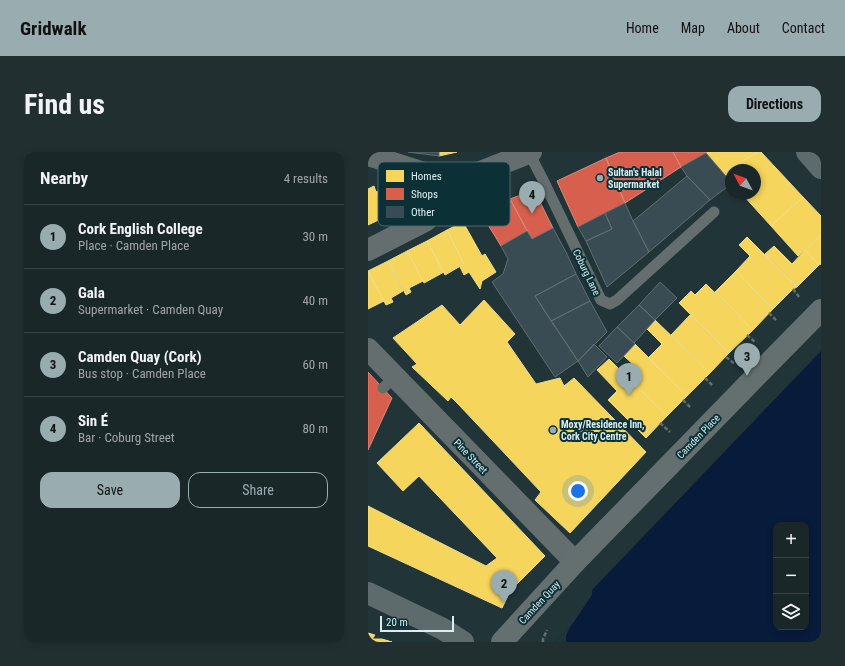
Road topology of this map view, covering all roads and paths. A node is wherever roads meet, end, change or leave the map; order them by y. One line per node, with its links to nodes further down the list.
1 (530, 152): 5 (street); 7 (lane, Coburg Lane)
2 (807, 152): 6 (highway)
3 (368, 155): 4 (street)
4 (389, 162)
5 (505, 162)
6 (821, 168)
7 (714, 212)
8 (414, 226): 9 (street)
9 (368, 250)
10 (821, 310): 24 (street, Camden Place)
11 (769, 313): 12 (path)
12 (778, 322)
13 (747, 335): 14 (path)
14 (760, 347)
15 (368, 349): 24 (street, Pine Street)
16 (726, 357): 17 (path)
17 (739, 368)
18 (705, 378): 19 (path)
19 (717, 390)
20 (683, 400): 21 (path)
21 (695, 412)
22 (660, 423): 23 (path)
23 (673, 435)
24 (575, 562): 28 (street, Camden Quay)
25 (368, 593): 27 (highway)
26 (549, 626): 29 (path)
27 (463, 642)
28 (502, 642)
29 (543, 642)

